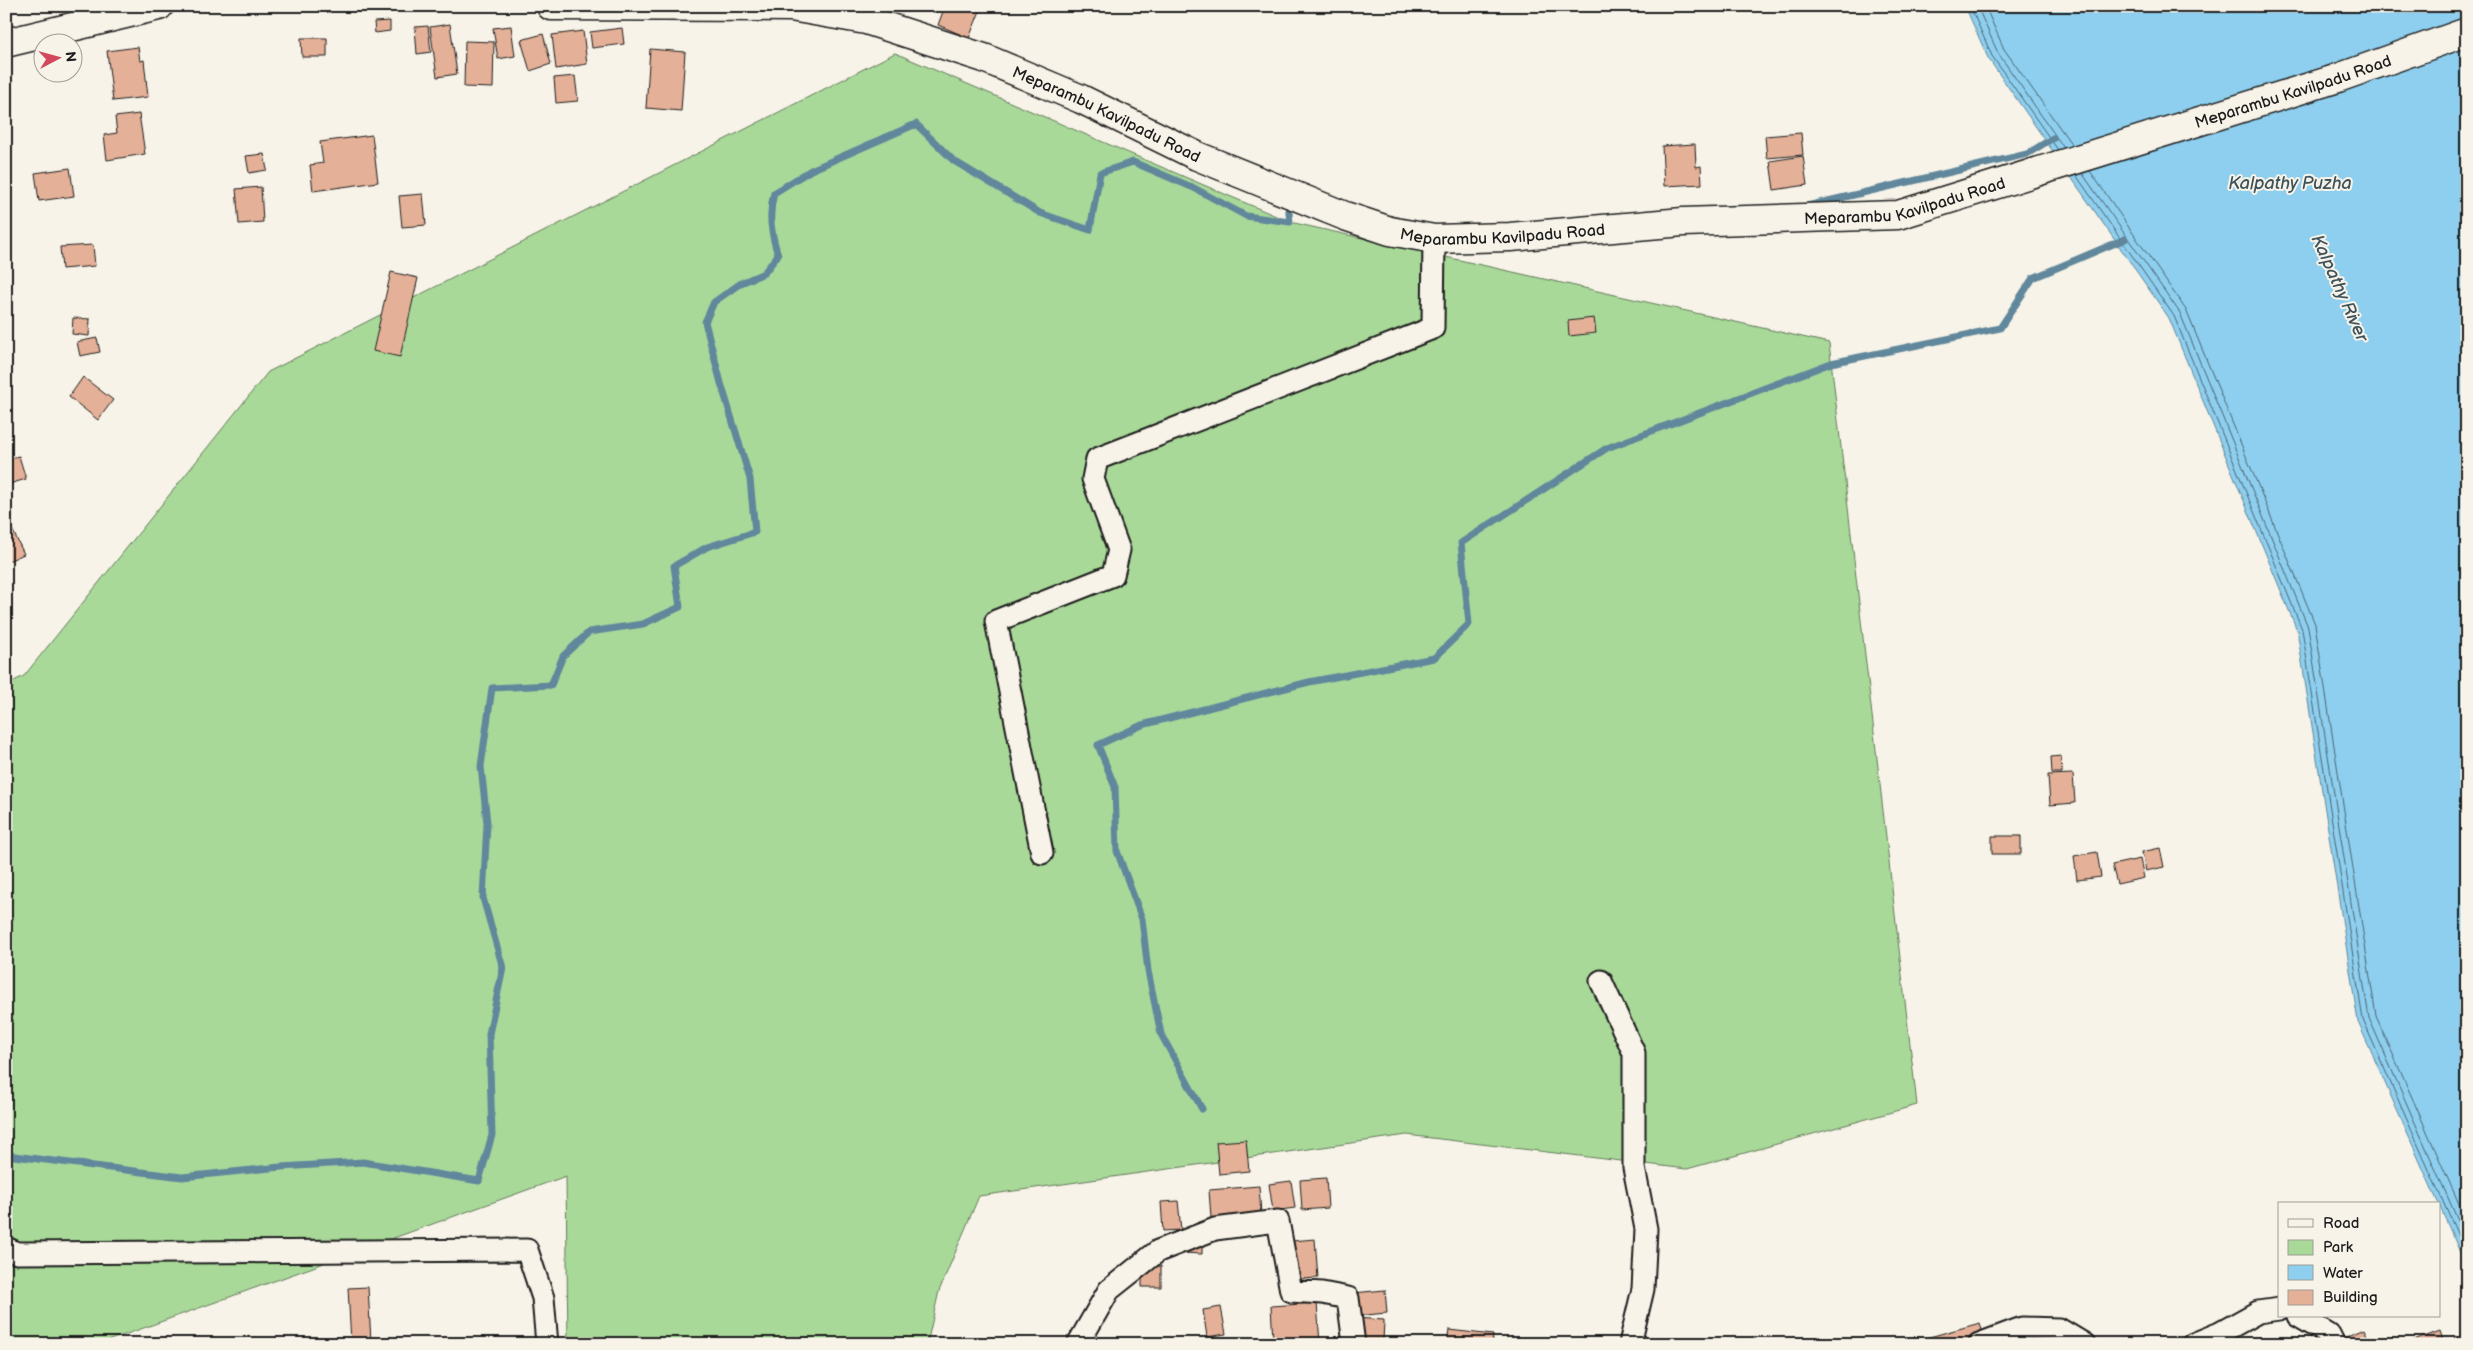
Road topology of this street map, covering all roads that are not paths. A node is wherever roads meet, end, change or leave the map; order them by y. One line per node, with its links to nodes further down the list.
1 (159, 6): 4 (main road)
2 (557, 6): 5 (main road, Meparambu Kavilpadu Road)
3 (2467, 32): 5 (main road, Meparambu Kavilpadu Road)
4 (6, 43)
5 (1434, 239): 6 (street)
6 (1042, 853)
7 (1601, 981): 14 (street)
8 (6, 1248): 11 (street)
9 (2278, 1309): 17 (street)
10 (2301, 1318): 18 (street)
11 (548, 1344)
12 (1078, 1344): 13 (street)
13 (1354, 1344)
14 (1630, 1344)
15 (1979, 1344): 16 (street)
16 (2084, 1344)
17 (2193, 1344)
18 (2334, 1344)

